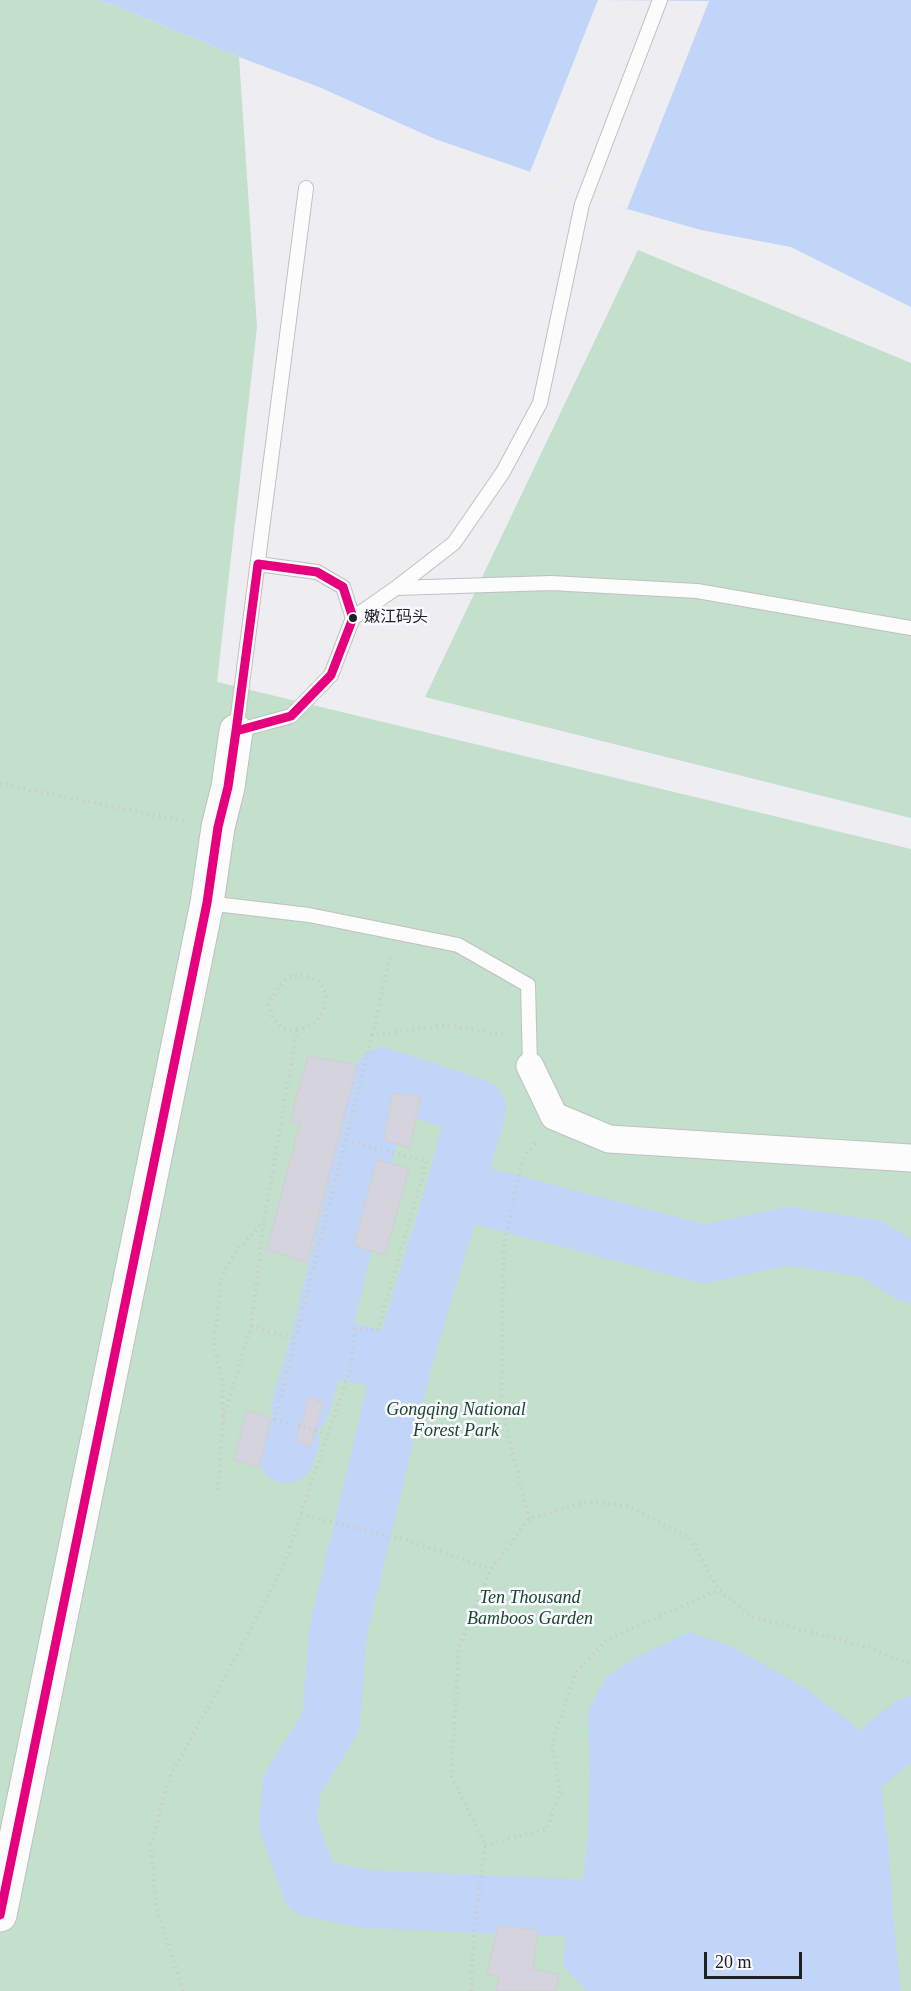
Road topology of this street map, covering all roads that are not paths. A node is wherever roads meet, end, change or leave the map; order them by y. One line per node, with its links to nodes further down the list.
1 (660, 0): 4 (lane)
2 (306, 188): 3 (lane)
3 (258, 564): 5 (lane); 7 (lane)
4 (396, 588): 5 (lane); 6 (lane)
5 (353, 618): 7 (lane)
6 (911, 628)
7 (236, 731): 8 (street)
8 (207, 903): 9 (lane); 11 (street)
9 (530, 1066): 10 (street)
10 (911, 1158)
11 (0, 1915)

